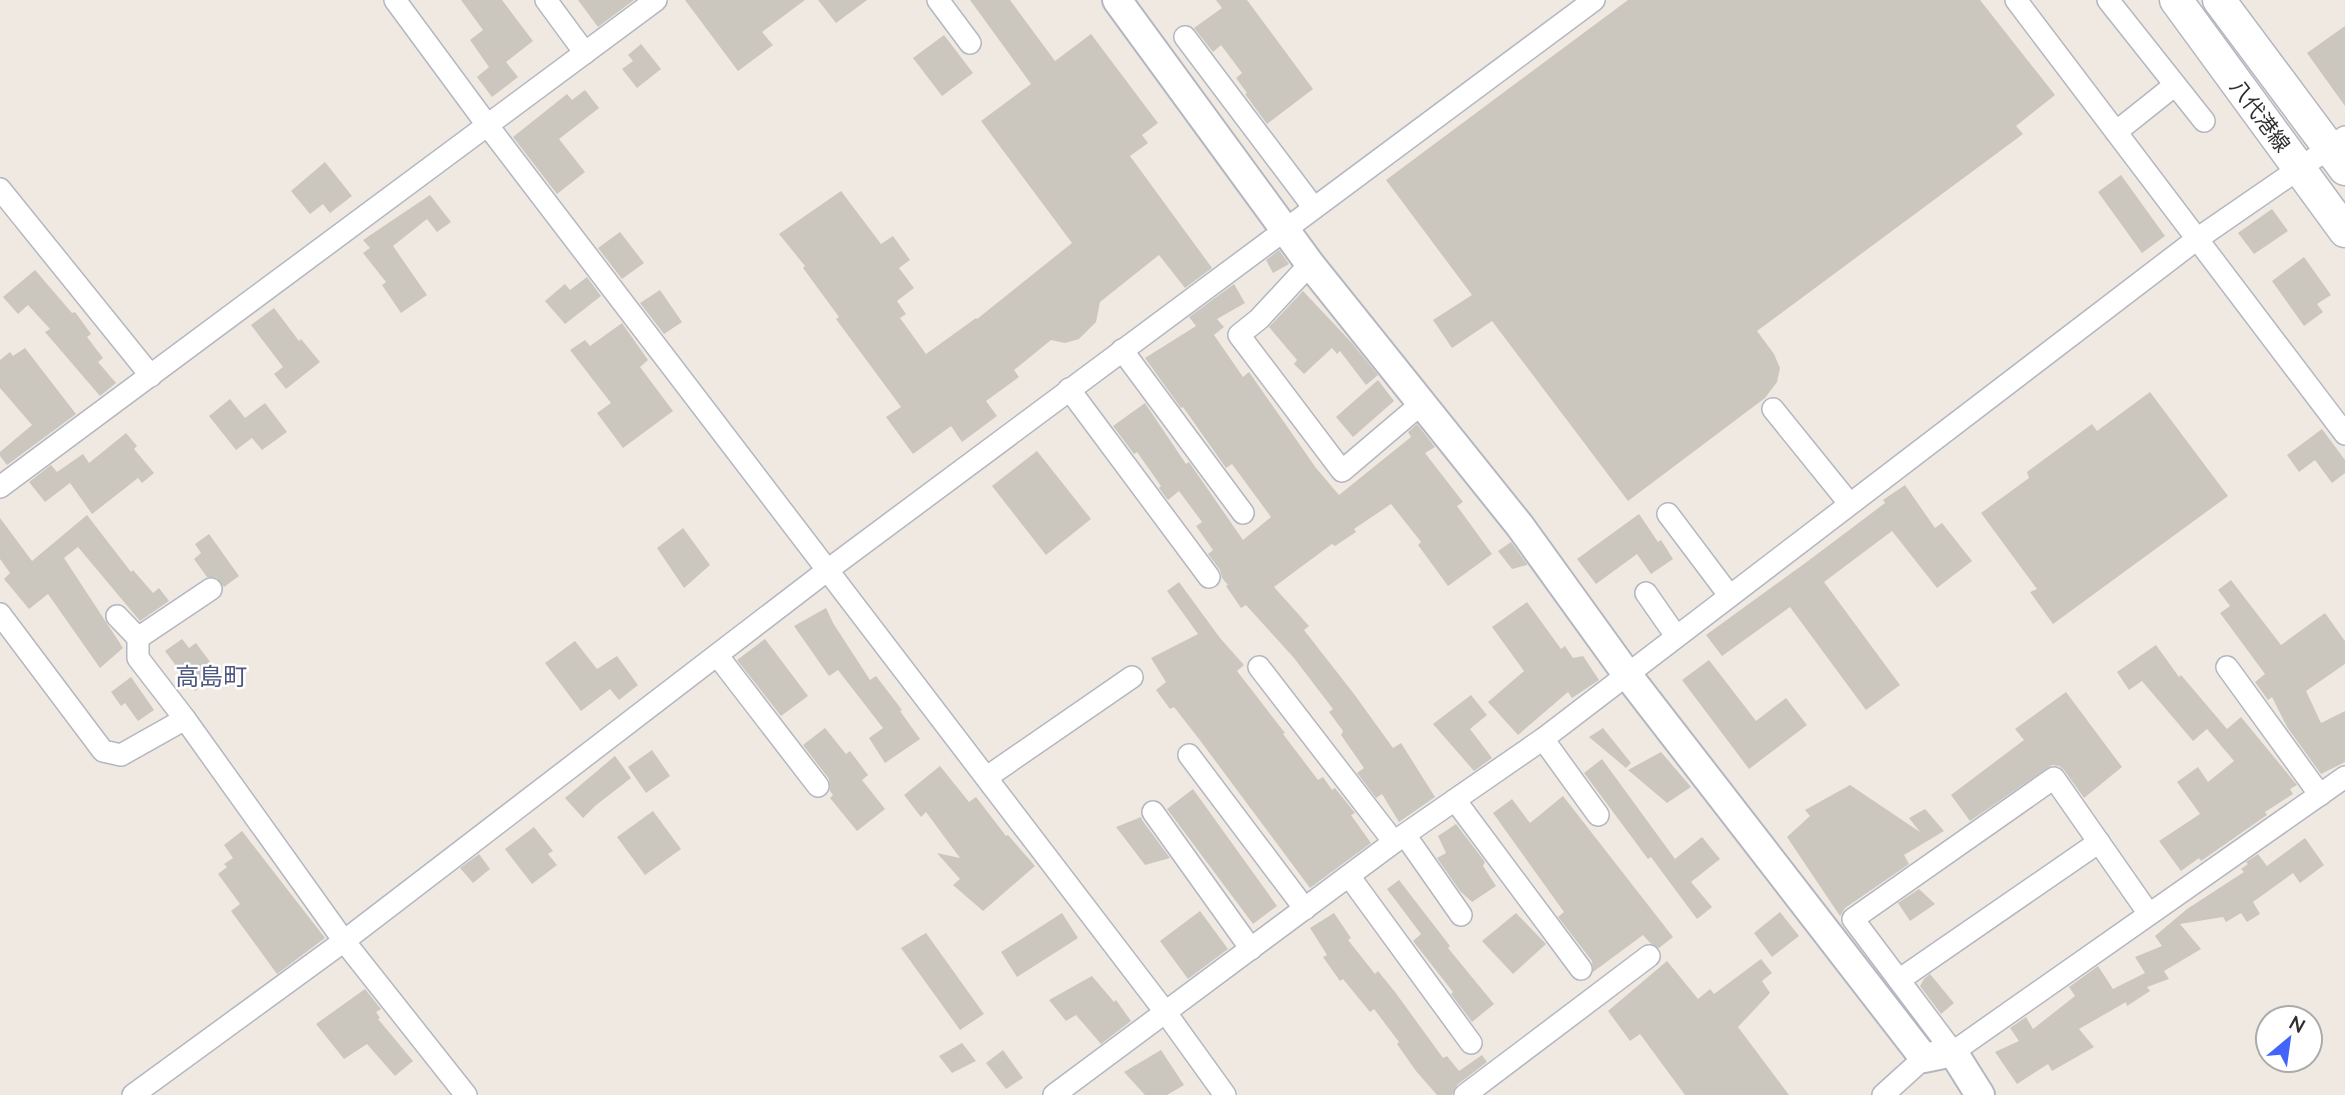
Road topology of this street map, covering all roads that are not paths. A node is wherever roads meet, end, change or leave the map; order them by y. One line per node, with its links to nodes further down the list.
1 (395, 0): 16 (street)
2 (546, 0): 13 (street)
3 (656, 0): 13 (street)
4 (938, 0): 12 (street)
5 (1117, 0): 22 (street)
6 (1594, 0): 21 (street)
7 (2017, 0): 17 (street)
8 (2108, 0): 14 (street)
9 (2176, 0): 19 (main road, 八代港線)
10 (2219, 0): 18 (main road, 八代港線)
11 (1185, 37): 21 (street)
12 (970, 43)
13 (585, 53): 16 (street)
14 (2175, 85): 15 (street); 17 (street)
15 (2204, 121)
16 (488, 126): 27 (street); 36 (street)
17 (2116, 132): 24 (street)
18 (2340, 151): 19 (street)
19 (2300, 167): 23 (main road, 八代港線); 24 (street)
20 (0, 189): 27 (street)
21 (1314, 208): 22 (street)
22 (1284, 230): 25 (street); 26 (street)
23 (2345, 231)
24 (2196, 239): 31 (street); 33 (street)
25 (1310, 264): 29 (street); 29 (street)
26 (1122, 350): 28 (street); 34 (street)
27 (151, 376): 32 (street)
28 (1069, 389): 36 (street); 37 (street)
29 (1421, 404): 48 (street)
30 (1773, 409): 33 (street)
31 (2345, 434)
32 (0, 486)
33 (1849, 503): 40 (street)
34 (1243, 513)
35 (1668, 514): 40 (street)
36 (828, 569): 45 (street); 53 (street)
37 (1209, 577)
38 (211, 589): 44 (street)
39 (1646, 593): 43 (street)
40 (1729, 595): 43 (street)
41 (0, 614): 50 (street)
42 (117, 616): 44 (street)
43 (1676, 636): 48 (street)
44 (138, 638): 50 (street)
45 (717, 654): 55 (street); 66 (street)
46 (1259, 667): 60 (street)
47 (2227, 667): 56 (street)
48 (1626, 673): 51 (street); 74 (street)
49 (1132, 677): 53 (street)
50 (185, 719): 66 (street)
51 (1543, 739): 57 (street); 59 (street)
52 (1189, 755): 63 (street)
53 (987, 777): 71 (street)
54 (2345, 777): 56 (street)
55 (818, 786)
56 (2320, 795): 64 (street)
57 (1455, 800): 60 (street); 69 (street)
58 (1153, 812): 67 (street)
59 (1598, 815)
60 (1399, 839): 62 (street); 65 (street)
61 (2099, 842): 64 (street); 70 (street); 70 (street)
62 (1349, 876): 63 (street); 72 (street)
63 (1305, 909): 67 (street)
64 (2149, 914): 73 (street)
65 (1461, 915)
66 (344, 941): 75 (street); 76 (street)
67 (1251, 949): 71 (street)
68 (1649, 956): 79 (street)
69 (1581, 970)
70 (1899, 980): 73 (street)
71 (1166, 1013): 77 (street); 78 (street)
72 (1471, 1042)
73 (1953, 1052): 74 (street); 81 (street)
74 (1924, 1058): 80 (street)
75 (132, 1095)
76 (466, 1095)
77 (1054, 1095)
78 (1225, 1095)
79 (1465, 1095)
80 (1883, 1095)
81 (1980, 1095)

